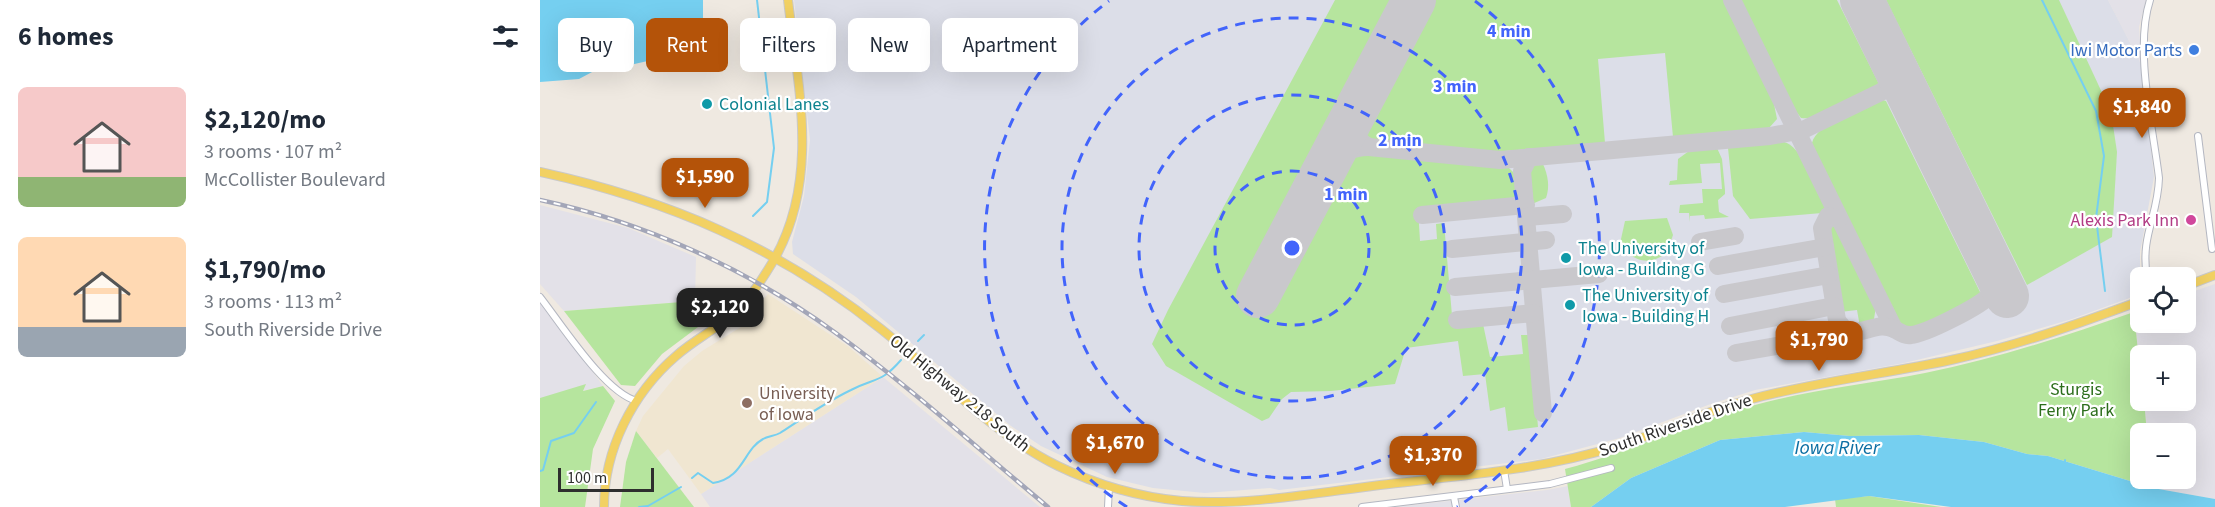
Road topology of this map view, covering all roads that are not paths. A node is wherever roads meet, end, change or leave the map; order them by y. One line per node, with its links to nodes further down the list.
1 (788, 0): 6 (main road)
2 (2150, 0): 7 (street)
3 (2198, 136): 5 (street)
4 (540, 172): 6 (main road, Old Highway 218 South)
5 (2212, 249)
6 (775, 257): 12 (main road); 15 (main road, Old Highway 218 South)
7 (2146, 267)
8 (2214, 276): 9 (main road)
9 (2196, 282)
10 (540, 297): 12 (street)
11 (2130, 304): 14 (main road, South Riverside Drive)
12 (637, 401): 18 (main road)
13 (1611, 468): 16 (street, South Riverside Drive)
14 (1504, 470): 15 (main road, Old Highway 218 South); 16 (street)
15 (1109, 487): 19 (street)
16 (1507, 489): 17 (street, South Riverside Drive)
17 (1455, 497): 20 (street, South Riverside Drive); 21 (street)
18 (604, 507)
19 (1108, 507)
20 (1362, 507)
21 (1456, 507)

